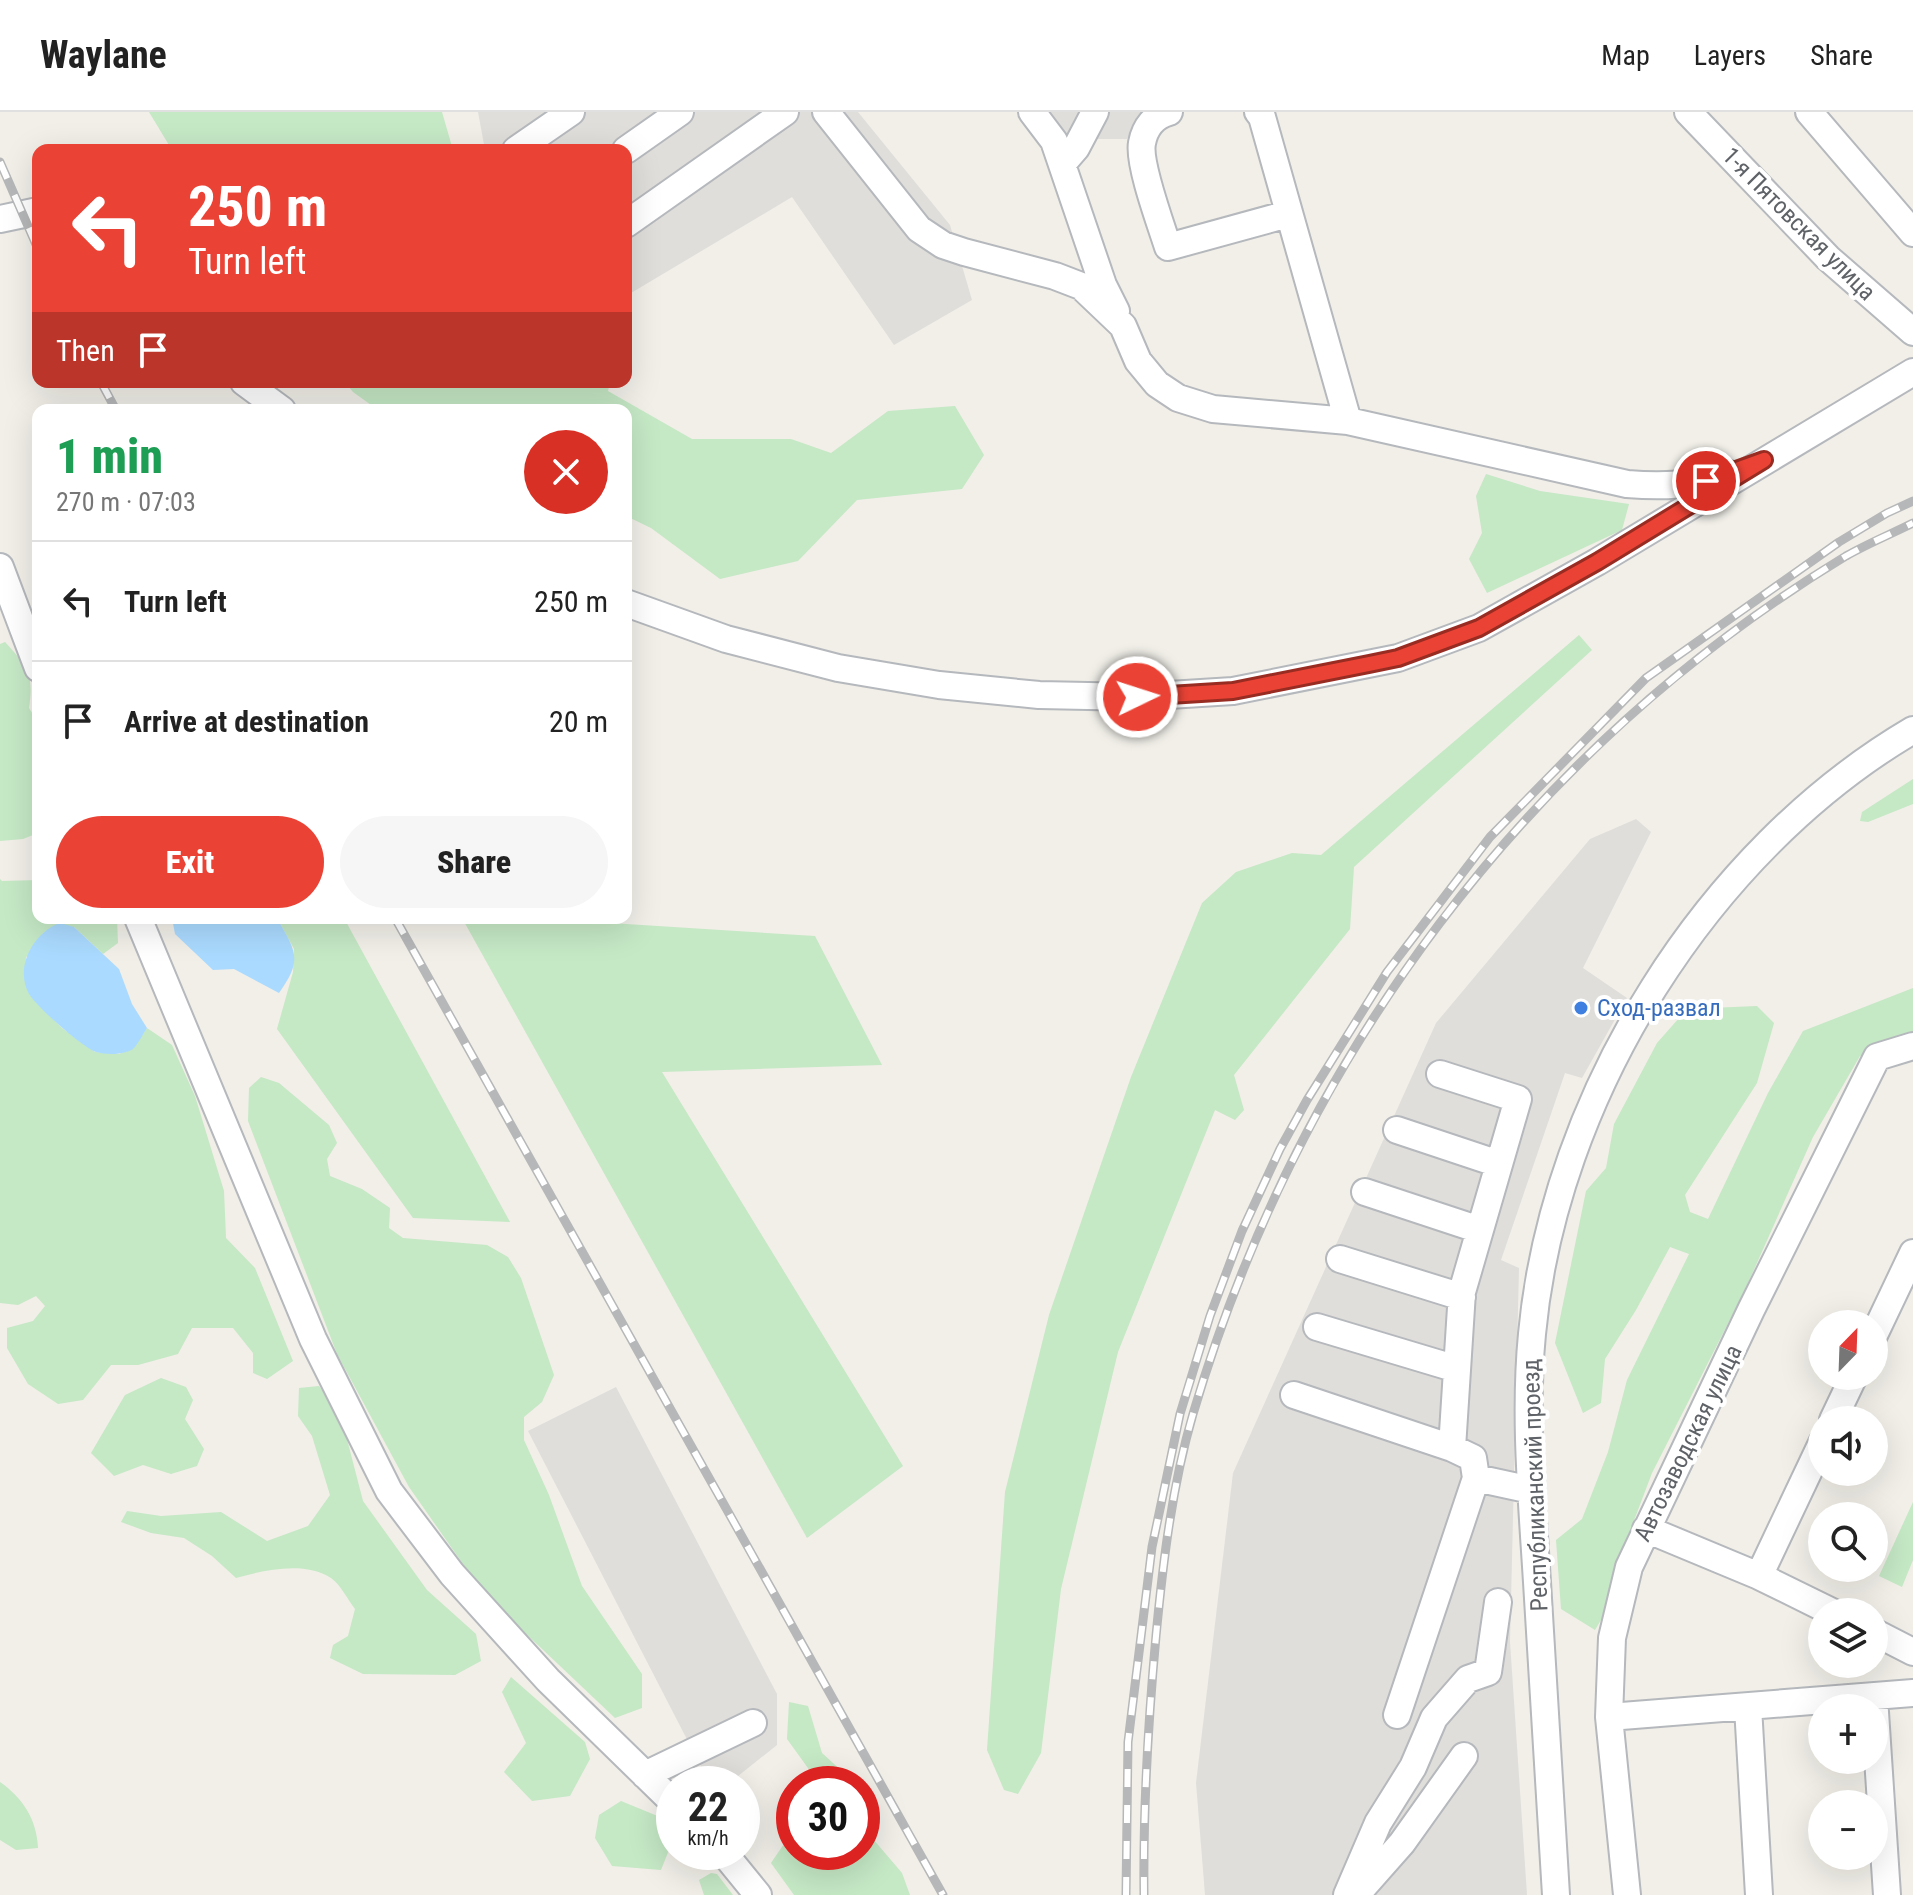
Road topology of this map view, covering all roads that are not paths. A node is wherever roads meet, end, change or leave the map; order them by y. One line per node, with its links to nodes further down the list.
1 (571, 112): 11 (street)
2 (680, 112): 12 (street)
3 (785, 112): 17 (street)
4 (826, 112): 19 (street)
5 (1032, 112): 13 (street)
6 (1095, 112): 13 (street)
7 (1169, 112): 15 (street)
8 (1258, 112): 15 (street)
9 (1688, 112): 20 (street, 1-я Пятовская улица)
10 (1809, 112): 18 (street)
11 (525, 144)
12 (632, 146)
13 (1063, 163): 19 (street)
14 (32, 212): 16 (street)
15 (1288, 214): 24 (street)
16 (0, 219)
17 (632, 220)
18 (1913, 233)
19 (1123, 326): 24 (street)
20 (1913, 332)
21 (1913, 372): 25 (street)
22 (252, 388): 23 (street)
23 (274, 404)
24 (1348, 421): 25 (street)
25 (1764, 460): 27 (street)
26 (0, 567): 28 (street)
27 (632, 605)
28 (32, 652)
29 (1913, 730): 47 (street, Республиканский проезд)
30 (140, 924): 64 (street)
31 (1913, 1046): 48 (street, Автозаводская улица)
32 (1440, 1074): 34 (street)
33 (1397, 1130): 34 (street)
34 (1499, 1164): 36 (street)
35 (1365, 1192): 36 (street)
36 (1480, 1230): 39 (street)
37 (1913, 1253): 40 (street)
38 (1340, 1259): 39 (street)
39 (1462, 1297): 42 (street)
40 (1886, 1310)
41 (1317, 1327): 42 (street)
42 (1457, 1369): 44 (street)
43 (1294, 1395): 44 (street)
44 (1452, 1448): 46 (street)
45 (1808, 1473): 49 (street)
46 (1476, 1478): 47 (street); 58 (street)
47 (1531, 1490): 71 (street, Республиканский проезд)
48 (1646, 1529): 49 (street); 59 (street, Автозаводская улица)
49 (1759, 1576): 50 (street)
50 (1808, 1600)
51 (1498, 1602): 62 (street)
52 (1888, 1639): 53 (street)
53 (1913, 1652)
54 (1913, 1693): 55 (street)
55 (1888, 1696)
56 (1808, 1702): 57 (street)
57 (1748, 1707): 59 (street); 73 (street)
58 (1397, 1715)
59 (1609, 1717): 72 (street, Автозаводская улица)
60 (753, 1723): 64 (street)
61 (1464, 1756): 66 (street)
62 (1413, 1767): 66 (street); 69 (street)
63 (1879, 1774): 74 (street)
64 (645, 1775): 65 (street)
65 (656, 1786)
66 (1435, 1797): 70 (street)
67 (738, 1870): 68 (street)
68 (758, 1895)
69 (1347, 1895)
70 (1356, 1895)
71 (1556, 1895)
72 (1627, 1895)
73 (1759, 1895)
74 (1887, 1895)

